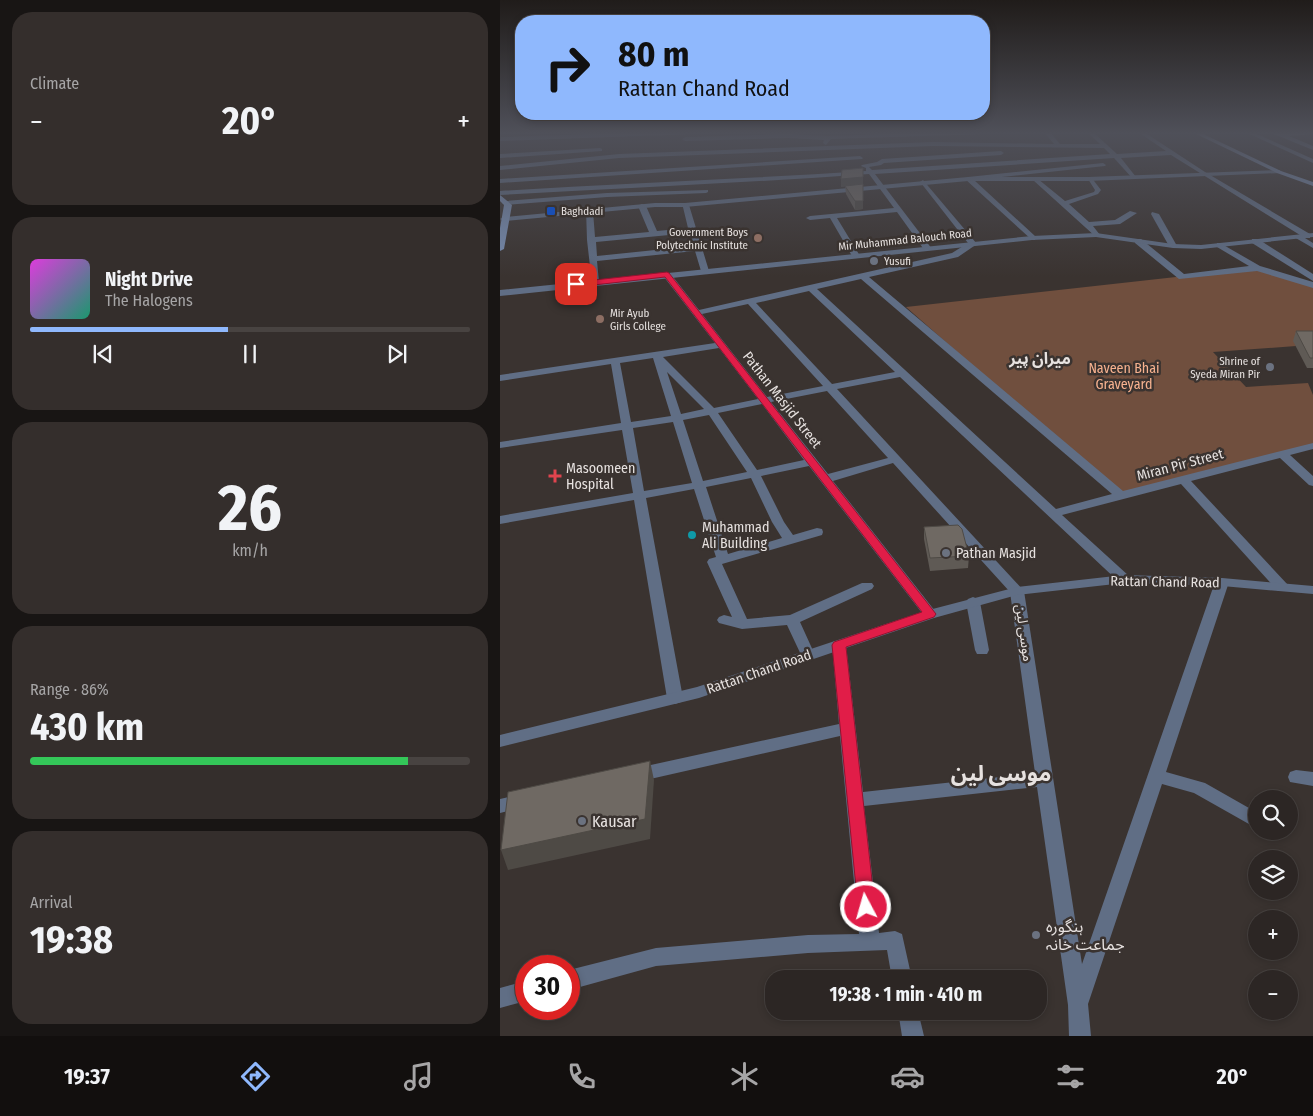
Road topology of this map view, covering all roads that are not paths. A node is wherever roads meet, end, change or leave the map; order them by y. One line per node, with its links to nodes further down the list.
1 (541, 180): 13 (street)
2 (798, 180): 9 (street)
3 (876, 180): 12 (street)
4 (942, 180): 10 (street)
5 (971, 180): 33 (street)
6 (1036, 180): 16 (street)
7 (1091, 180): 16 (street)
8 (1215, 180): 31 (street)
9 (712, 182): 11 (street); 15 (street)
10 (923, 182): 12 (street); 37 (street)
11 (671, 183): 13 (street)
12 (880, 186): 17 (street); 19 (street)
13 (536, 191): 14 (street)
14 (500, 193)
15 (502, 199): 23 (main road)
16 (1063, 204): 26 (street)
17 (685, 205): 18 (street); 27 (street)
18 (642, 206): 20 (street); 29 (street)
19 (897, 210): 24 (street); 43 (street)
20 (589, 211): 23 (street); 34 (street)
21 (1133, 213): 26 (street)
22 (1155, 214): 39 (street)
23 (504, 215): 28 (main road)
24 (832, 216): 25 (street); 44 (street)
25 (810, 218)
26 (1086, 224): 30 (street)
27 (693, 230): 29 (street); 41 (street)
28 (501, 231): 42 (main road)
29 (654, 234): 34 (street)
30 (1096, 235): 33 (street, Mir Muhammad Balouch Road); 35 (street, Mir Muhammad Balouch Road)
31 (1310, 236): 32 (street, Mir Muhammad Balouch Road)
32 (1298, 237): 36 (street, Mir Muhammad Balouch Road); 40 (street)
33 (1032, 238): 37 (street, Mir Muhammad Balouch Road)
34 (591, 240): 45 (street)
35 (1138, 241): 39 (street, Mir Muhammad Balouch Road); 46 (street)
36 (1255, 241): 38 (street, Mir Muhammad Balouch Road); 50 (street)
37 (973, 244): 43 (street, Mir Muhammad Balouch Road); 49 (street)
38 (1220, 245): 39 (street, Mir Muhammad Balouch Road); 46 (street)
39 (1173, 246)
40 (1313, 246)
41 (698, 248): 45 (street); 47 (street)
42 (500, 249)
43 (928, 249): 44 (street, Mir Muhammad Balouch Road)
44 (856, 256): 47 (street, Mir Muhammad Balouch Road)
45 (593, 259): 51 (street)
46 (1257, 268): 52 (street)
47 (705, 271): 48 (street, Mir Muhammad Balouch Road)
48 (667, 275): 51 (street, Mir Muhammad Balouch Road); 56 (street, Pathan Masjid Street)
49 (863, 276): 53 (street); 78 (street)
50 (1313, 278)
51 (595, 282): 54 (street, Mir Muhammad Balouch Road)
52 (1313, 285)
53 (811, 288): 55 (street); 60 (street)
54 (500, 293)
55 (750, 301): 56 (street); 62 (street, موسی لین)
56 (696, 313): 57 (street, Pathan Masjid Street)
57 (721, 345): 58 (street); 63 (street, Pathan Masjid Street)
58 (656, 355): 59 (street); 64 (street); 65 (street)
59 (615, 360): 61 (street); 66 (street)
60 (903, 373): 62 (street); 79 (street)
61 (500, 378)
62 (830, 388): 63 (street); 70 (street, موسی لین)
63 (764, 401): 64 (street); 71 (street, Pathan Masjid Street)
64 (712, 412): 65 (street); 72 (street)
65 (677, 418): 66 (street); 76 (street)
66 (627, 426): 67 (street); 77 (street)
67 (500, 445)
68 (1313, 446): 69 (street, Miran Pir Street)
69 (1282, 454): 74 (street, Miran Pir Street); 75 (street)
70 (896, 459): 73 (street); 89 (street, موسی لین)
71 (812, 462): 72 (street); 73 (street, Pathan Masjid Street)
72 (754, 473): 76 (street); 82 (street)
73 (825, 479): 91 (street, Pathan Masjid Street)
74 (1184, 480): 78 (street, Miran Pir Street); 87 (street)
75 (1313, 482)
76 (699, 485): 77 (street); 83 (street)
77 (639, 496): 80 (street); 98 (street)
78 (1121, 496): 79 (street, Miran Pir Street)
79 (1054, 513): 84 (street)
80 (500, 520)
81 (817, 532): 82 (street)
82 (790, 540): 83 (street)
83 (723, 560): 94 (street)
84 (1124, 579): 85 (street, Rattan Chand Road); 89 (street, Rattan Chand Road)
85 (1222, 582): 87 (street, Rattan Chand Road); 101 (street)
86 (867, 586): 93 (street)
87 (1283, 588): 88 (street, Rattan Chand Road)
88 (1313, 590)
89 (1017, 591): 90 (street, Rattan Chand Road); 102 (street, موسی لین)
90 (973, 602): 91 (street, Rattan Chand Road); 96 (street)
91 (930, 614): 95 (street, Rattan Chand Road)
92 (724, 620): 94 (street)
93 (792, 620): 94 (street); 97 (street)
94 (742, 624)
95 (839, 645): 97 (street, Rattan Chand Road); 99 (street)
96 (982, 650)
97 (808, 655): 98 (street, Rattan Chand Road)
98 (675, 698): 100 (street, Rattan Chand Road)
99 (847, 728): 103 (street); 105 (street)
100 (500, 741)
101 (1156, 776): 107 (street); 113 (street)
102 (1045, 779): 105 (street); 113 (street, موسی لین)
103 (618, 780)
104 (534, 798): 106 (street)
105 (855, 800): 108 (street)
106 (500, 806)
107 (1248, 816)
108 (870, 943): 109 (street); 110 (street)
109 (900, 970)
110 (580, 977)
111 (515, 994): 112 (street)
112 (500, 998)
113 (1078, 1005): 116 (street, موسی لین)
114 (910, 1020): 115 (street)
115 (913, 1036)
116 (1080, 1036)

